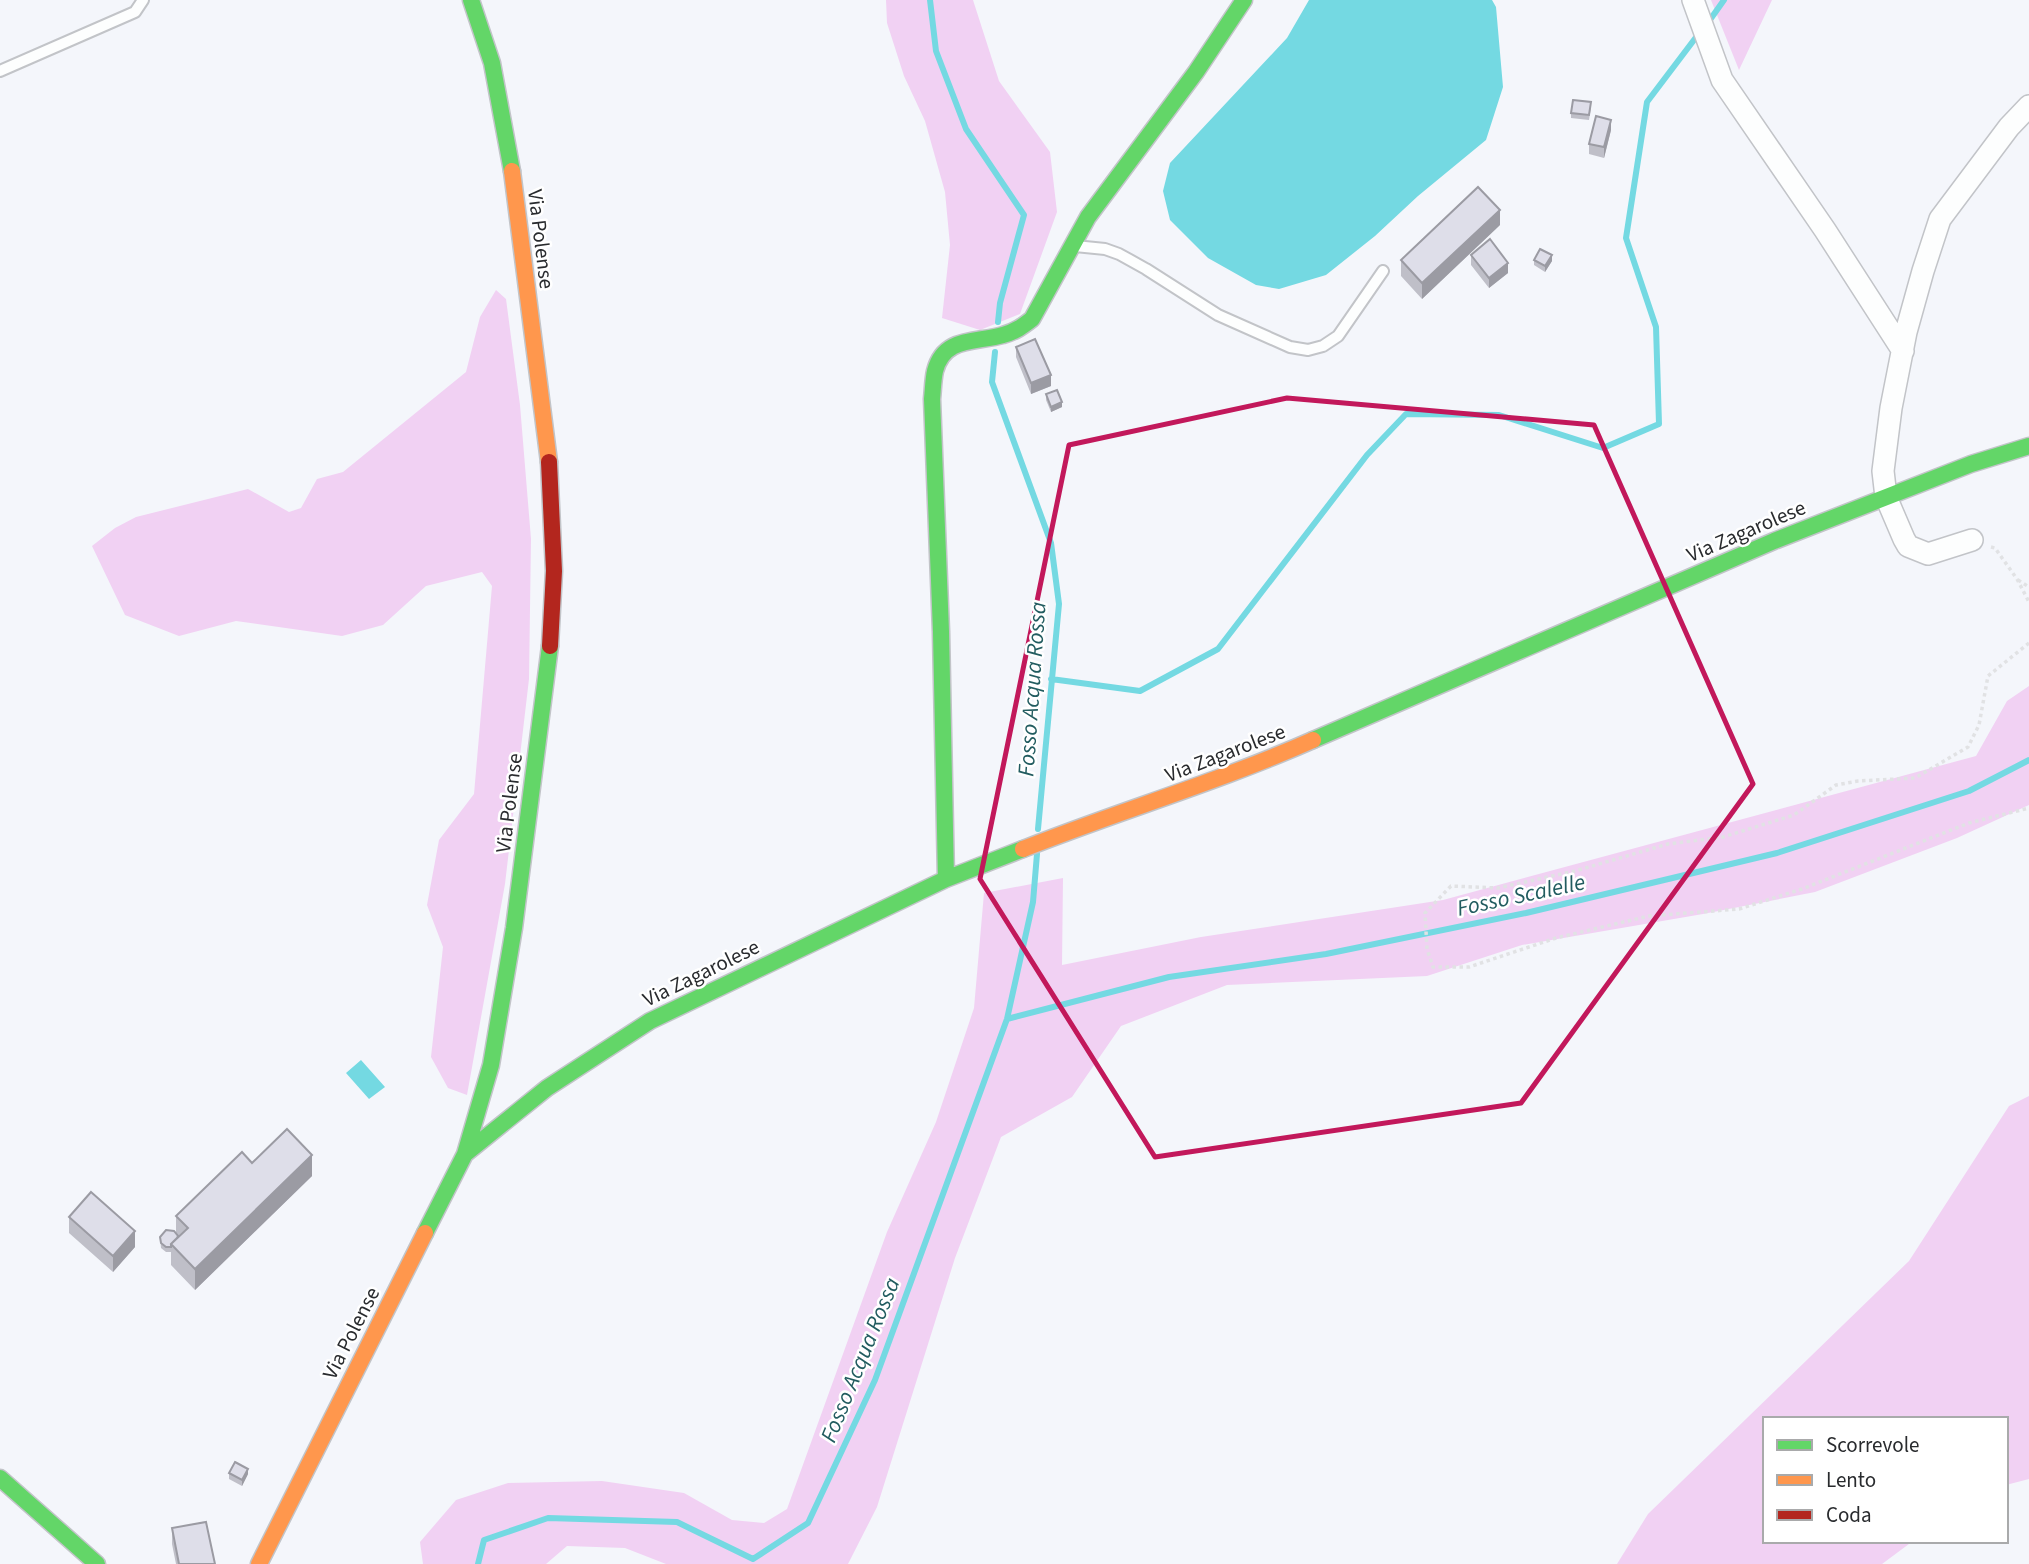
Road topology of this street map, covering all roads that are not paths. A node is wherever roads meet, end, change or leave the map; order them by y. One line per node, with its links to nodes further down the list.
1 (143, 0): 5 (lane)
2 (471, 0): 14 (main road, Via Polense)
3 (1244, 0): 7 (main road)
4 (1693, 0): 9 (street)
5 (0, 71)
6 (2029, 106): 9 (street)
7 (1070, 245): 8 (lane); 13 (main road)
8 (1384, 271)
9 (1903, 351): 11 (street)
10 (2029, 446): 11 (main road, Via Zagarolese)
11 (1886, 497): 12 (street); 13 (main road, Via Zagarolese)
12 (1972, 540)
13 (946, 879): 14 (main road, Via Zagarolese)
14 (465, 1154): 17 (main road, Via Polense)
15 (0, 1478): 16 (main road)
16 (97, 1564)
17 (259, 1564)

